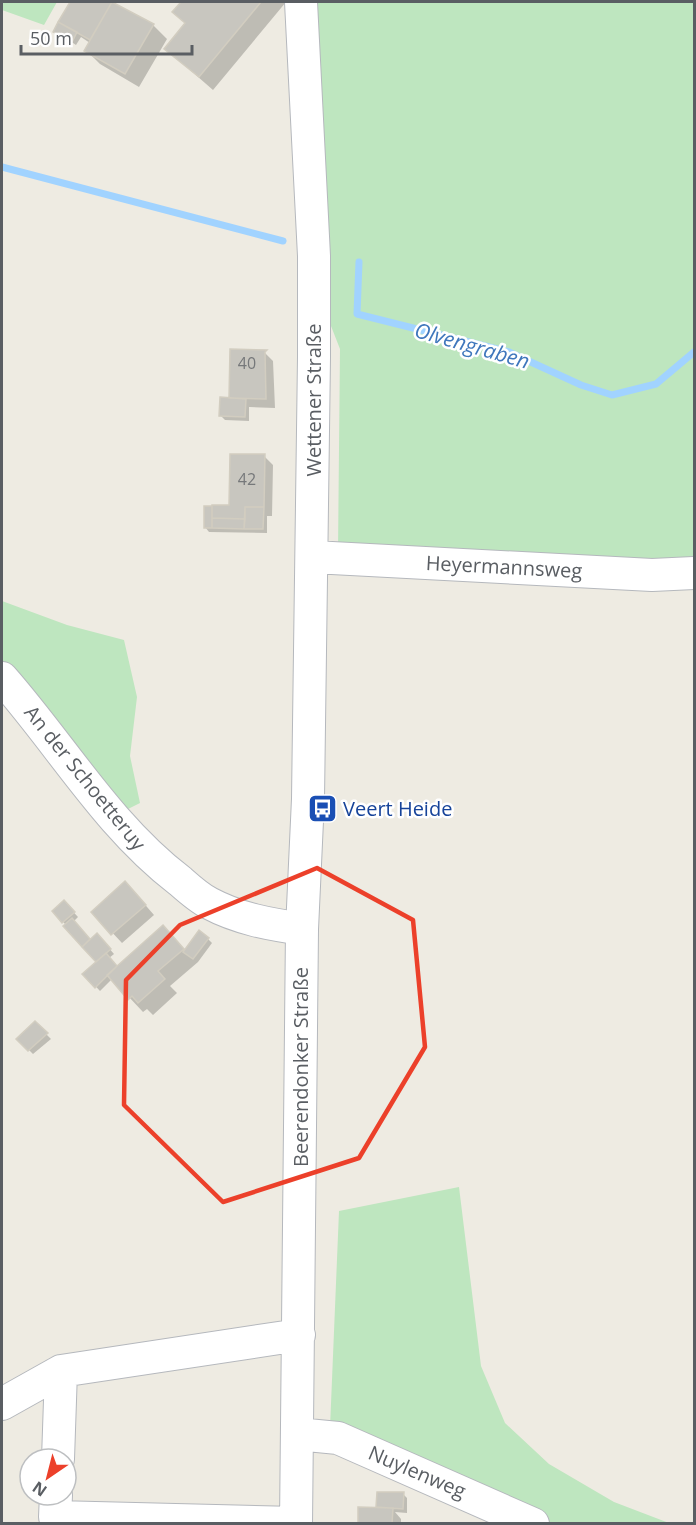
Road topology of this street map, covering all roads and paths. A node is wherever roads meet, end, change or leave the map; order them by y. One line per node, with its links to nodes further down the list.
1 (302, 2): 2 (street, Wettener Straße)
2 (313, 557): 3 (street, Heyermannsweg); 5 (street, Wettener Straße)
3 (694, 573)
4 (2, 678): 6 (street, An der Schoetteruy)
5 (308, 799): 6 (street, Beerendonker Straße)
6 (302, 929): 7 (street, Beerendonker Straße)
7 (299, 1335): 8 (street); 10 (street, Beerendonker Straße)
8 (61, 1371): 9 (street); 11 (street)
9 (2, 1404)
10 (297, 1434): 13 (street, Beerendonker Straße); 14 (street, Nuylenweg)
11 (58, 1447)
12 (56, 1507): 13 (street)
13 (296, 1523)
14 (533, 1524)

